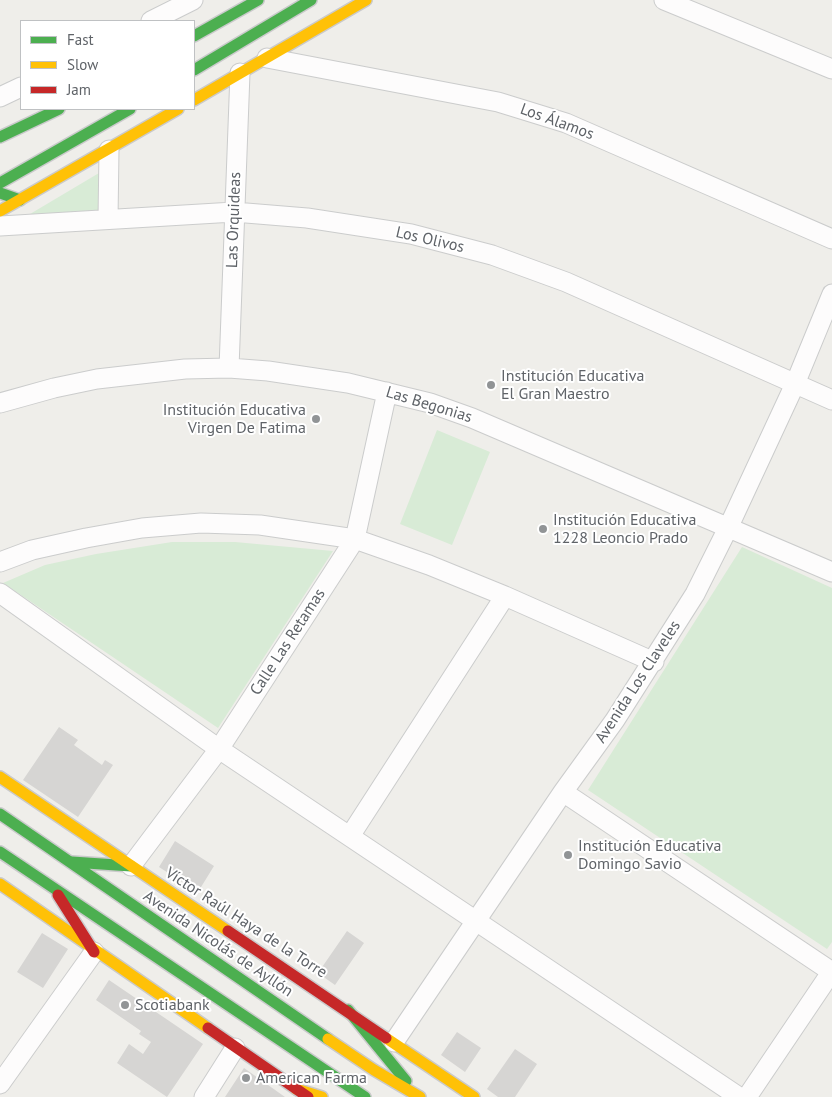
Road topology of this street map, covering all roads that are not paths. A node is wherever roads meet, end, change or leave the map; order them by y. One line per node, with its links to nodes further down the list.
1 (193, 0): 6 (street)
2 (258, 0): 7 (main road)
3 (311, 0): 9 (main road)
4 (366, 0): 8 (main road)
5 (664, 0): 10 (street)
6 (153, 20)
7 (195, 35)
8 (267, 58): 11 (main road); 27 (street, Los Álamos)
9 (195, 69)
10 (832, 69)
11 (240, 73): 14 (main road); 24 (street, Las Orquideas)
12 (20, 87): 13 (street)
13 (0, 97)
14 (195, 99)
15 (57, 110): 18 (main road)
16 (128, 110): 20 (main road)
17 (176, 110): 19 (main road)
18 (0, 137)
19 (109, 150): 22 (main road); 25 (street)
20 (0, 183)
21 (0, 194): 22 (main road)
22 (20, 200): 23 (main road)
23 (0, 211)
24 (234, 212): 25 (street, Los Olivos); 29 (street, Las Orquideas); 30 (street, Los Olivos)
25 (108, 220): 26 (street, Los Olivos)
26 (0, 226)
27 (832, 239)
28 (832, 294): 30 (street, Avenida Los Claveles)
29 (229, 368): 31 (street, Las Begonias); 33 (street, Las Begonias)
30 (794, 384): 32 (street, Los Olivos); 34 (street, Avenida Los Claveles)
31 (387, 392): 34 (street, Las Begonias); 35 (street, Calle Las Retamas)
32 (832, 400)
33 (0, 403)
34 (729, 526): 37 (street, Las Begonias); 40 (street, Avenida Los Claveles)
35 (355, 539): 36 (street); 39 (street); 41 (street, Calle Las Retamas)
36 (0, 562)
37 (832, 572)
38 (0, 592): 41 (street)
39 (505, 596): 40 (street); 45 (street)
40 (654, 662): 43 (street, Avenida Los Claveles)
41 (219, 749): 45 (street); 48 (street, Calle Las Retamas)
42 (0, 777): 48 (main road, Víctor Raúl Haya de la Torre)
43 (563, 792): 51 (street, Avenida Los Claveles); 53 (street)
44 (0, 814): 47 (main road, Avenida Nicolás de Ayllón)
45 (350, 836): 51 (street)
46 (0, 852): 50 (main road)
47 (72, 862): 48 (main road); 59 (main road, Avenida Nicolás de Ayllón)
48 (132, 866): 54 (main road, Víctor Raúl Haya de la Torre)
49 (0, 884): 52 (main road)
50 (52, 885): 52 (main road); 63 (main road)
51 (476, 921): 55 (street, Avenida Los Claveles); 65 (street)
52 (94, 952): 56 (main road); 57 (street)
53 (832, 971): 66 (street)
54 (348, 1010): 55 (main road, Víctor Raúl Haya de la Torre); 59 (main road)
55 (394, 1042): 64 (main road, Víctor Raúl Haya de la Torre)
56 (235, 1048): 58 (main road); 60 (street)
57 (3, 1072)
58 (296, 1089): 61 (main road); 62 (main road)
59 (419, 1096)
60 (204, 1097)
61 (308, 1097)
62 (322, 1097)
63 (366, 1097)
64 (474, 1097)
65 (739, 1097)
66 (747, 1097)

